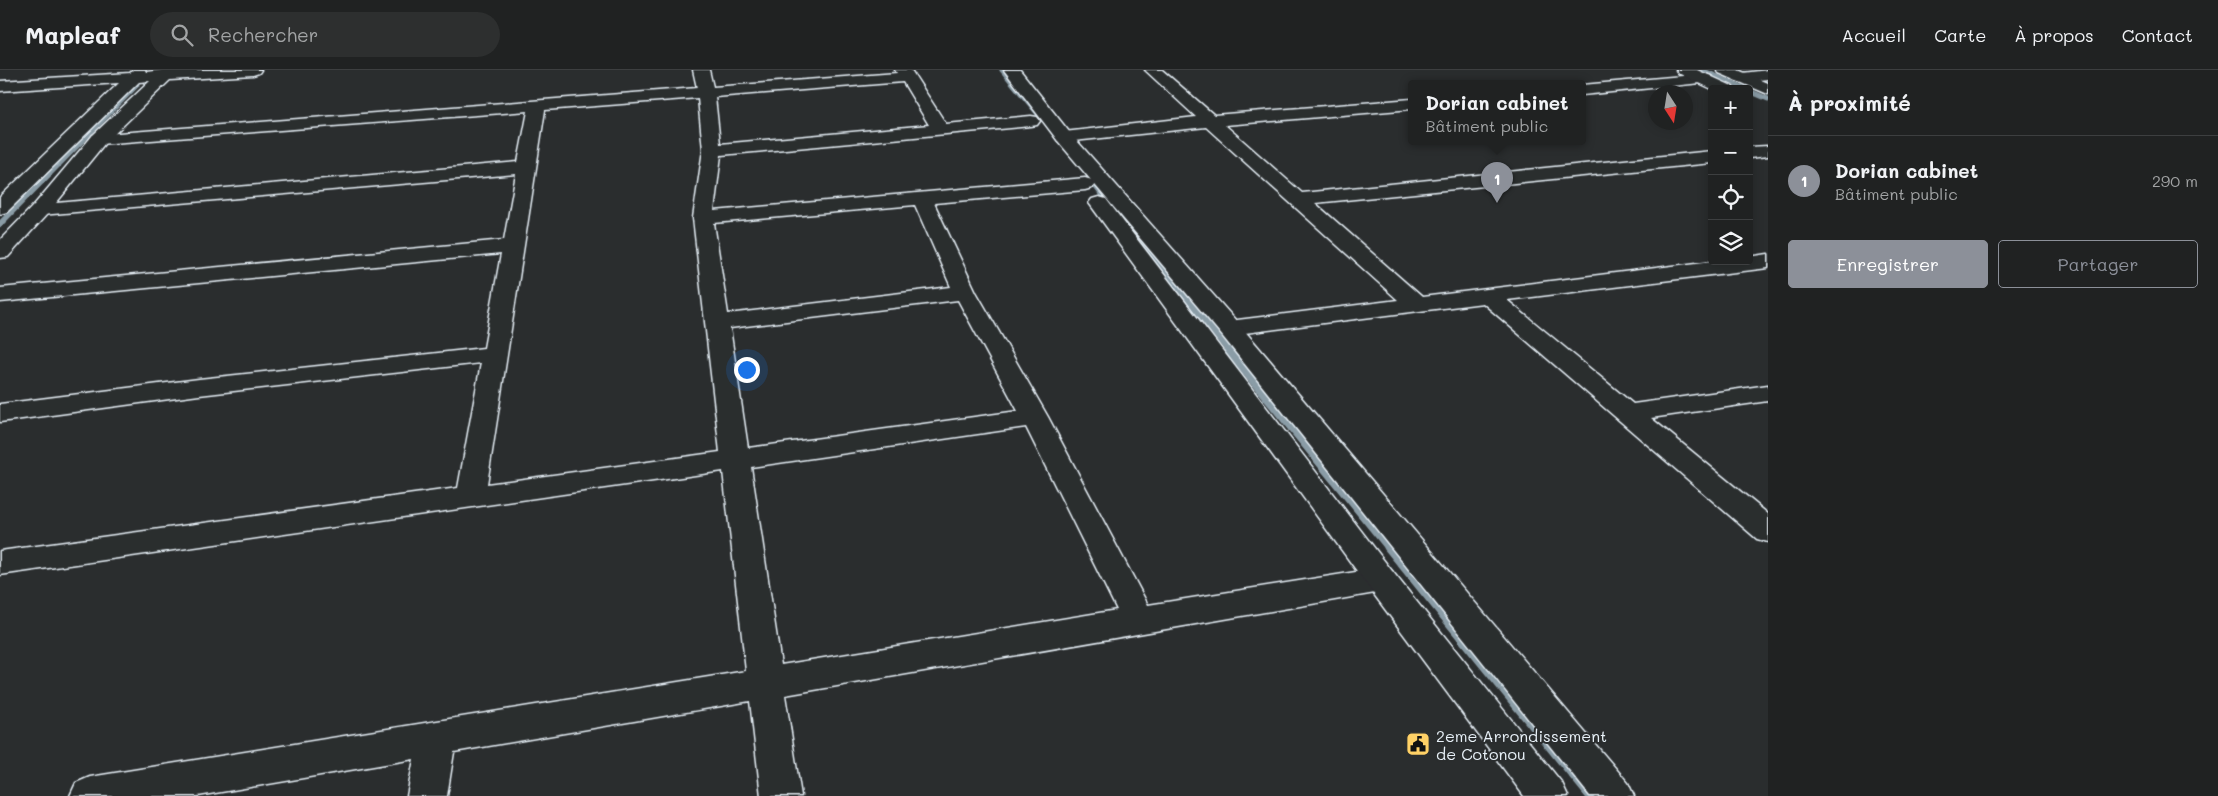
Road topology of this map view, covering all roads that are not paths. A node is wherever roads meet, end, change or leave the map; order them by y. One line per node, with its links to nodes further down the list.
1 (253, 70): 8 (street)
2 (990, 70): 21 (street)
3 (1012, 70): 23 (street)
4 (1153, 70): 20 (street)
5 (1684, 70): 12 (street)
6 (1725, 70): 11 (street)
7 (137, 74): 8 (street); 15 (street); 33 (street)
8 (168, 74): 24 (street)
9 (905, 74): 13 (street); 22 (street)
10 (1768, 74): 11 (street)
11 (1740, 77): 16 (street)
12 (1705, 79): 14 (street); 17 (street)
13 (703, 81): 19 (street); 25 (street)
14 (1718, 85)
15 (0, 86)
16 (1768, 89)
17 (1586, 90)
18 (1408, 104): 20 (street)
19 (537, 106): 24 (street); 29 (street)
20 (1210, 121): 23 (street); 31 (street)
21 (1032, 122): 22 (street); 30 (street)
22 (941, 130): 25 (street)
23 (1064, 137): 44 (street)
24 (99, 140): 34 (street)
25 (712, 150): 35 (street)
26 (1768, 151): 27 (street)
27 (1753, 153)
28 (1708, 157): 31 (street)
29 (526, 167): 34 (street); 36 (street)
30 (1085, 184): 32 (street); 54 (street)
31 (1298, 199): 42 (street)
32 (923, 200): 35 (street); 39 (street)
33 (0, 208)
34 (40, 209): 37 (street)
35 (704, 218): 43 (street)
36 (513, 246): 40 (street); 45 (street)
37 (0, 252)
38 (1768, 261): 41 (street)
39 (965, 292): 43 (street); 49 (street)
40 (0, 295)
41 (1487, 295): 42 (street); 48 (street)
42 (1416, 304): 44 (street)
43 (718, 322): 50 (street)
44 (1228, 328): 62 (street)
45 (494, 354): 47 (street); 51 (street)
46 (1768, 393): 48 (street)
47 (0, 413)
48 (1628, 413): 52 (street)
49 (1034, 417): 50 (street); 55 (street)
50 (736, 458): 51 (street); 56 (street)
51 (471, 495): 53 (street)
52 (1762, 519)
53 (0, 562)
54 (1381, 580): 55 (street); 61 (street)
55 (1139, 620): 56 (street)
56 (766, 683): 57 (street); 60 (street)
57 (437, 738): 58 (street); 59 (street)
58 (90, 796)
59 (428, 796)
60 (781, 796)
61 (1548, 796)
62 (1614, 796)

